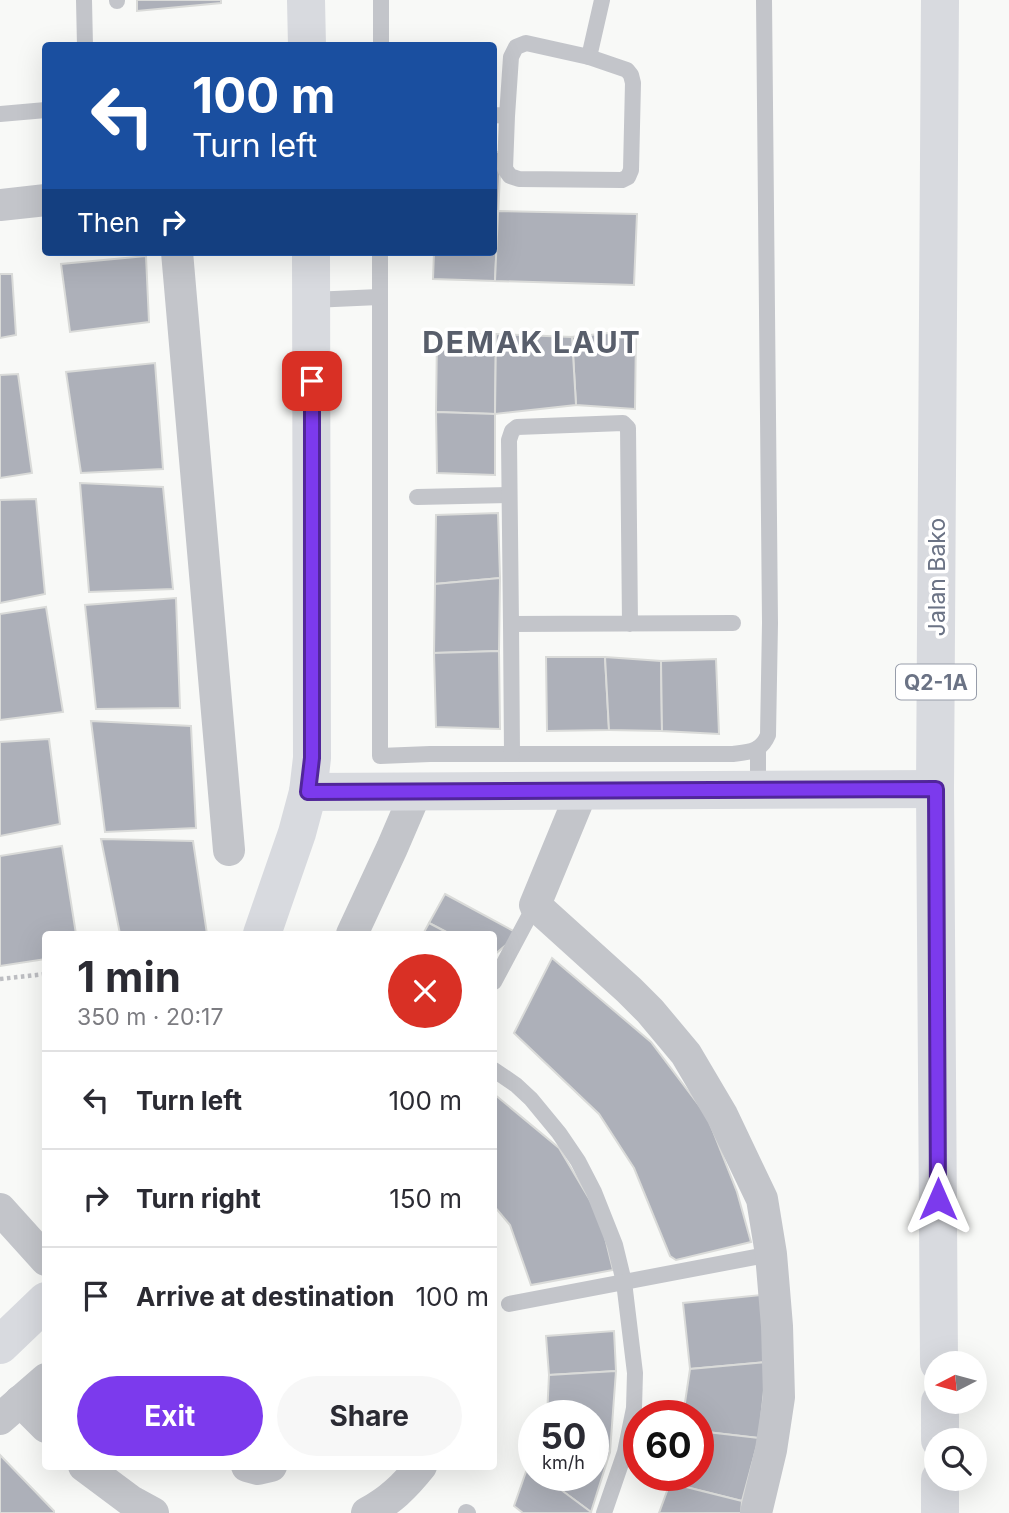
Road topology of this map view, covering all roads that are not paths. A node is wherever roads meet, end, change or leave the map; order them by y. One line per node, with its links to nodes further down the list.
1 (84, 0): 7 (lane)
2 (306, 0): 8 (main road)
3 (382, 0): 9 (lane)
4 (602, 0): 10 (lane)
5 (765, 0): 26 (lane)
6 (940, 0): 29 (main road, Jalan Bako / Q2-1A)
7 (85, 42)
8 (307, 42)
9 (381, 42)
10 (589, 57): 13 (lane); 13 (lane)
11 (42, 110): 12 (lane)
12 (0, 114)
13 (500, 116)
14 (42, 200): 15 (street)
15 (0, 205)
16 (177, 256): 33 (street)
17 (311, 256): 20 (main road)
18 (380, 256): 19 (lane)
19 (379, 297): 20 (lane); 28 (lane)
20 (312, 300): 32 (main road)
21 (509, 495): 22 (lane); 24 (lane); 25 (lane)
22 (417, 497)
23 (733, 623): 25 (lane)
24 (511, 624): 25 (lane); 27 (lane)
25 (630, 624)
26 (758, 748): 27 (lane); 30 (lane)
27 (512, 754): 28 (lane)
28 (387, 777): 31 (main road); 32 (main road); 36 (street)
29 (936, 789): 30 (main road); 46 (main road, Jalan Bako / Q2-1A)
30 (758, 790): 31 (main road)
31 (582, 791): 34 (street)
32 (308, 792): 35 (main road)
33 (229, 850)
34 (535, 905): 37 (lane); 40 (street)
35 (263, 931)
36 (353, 931)
37 (497, 976)
38 (497, 1072): 42 (lane)
39 (0, 1209): 41 (street)
40 (771, 1254): 42 (lane); 56 (street)
41 (42, 1256)
42 (624, 1282): 43 (lane); 55 (lane)
43 (509, 1304)
44 (42, 1305): 45 (main road)
45 (0, 1345)
46 (939, 1351)
47 (42, 1382): 48 (street)
48 (10, 1410): 49 (street)
49 (42, 1425)
50 (89, 1470): 53 (street)
51 (418, 1470): 54 (street)
52 (940, 1491): 57 (main road)
53 (134, 1509)
54 (367, 1513)
55 (604, 1513)
56 (756, 1513)
57 (940, 1513)

